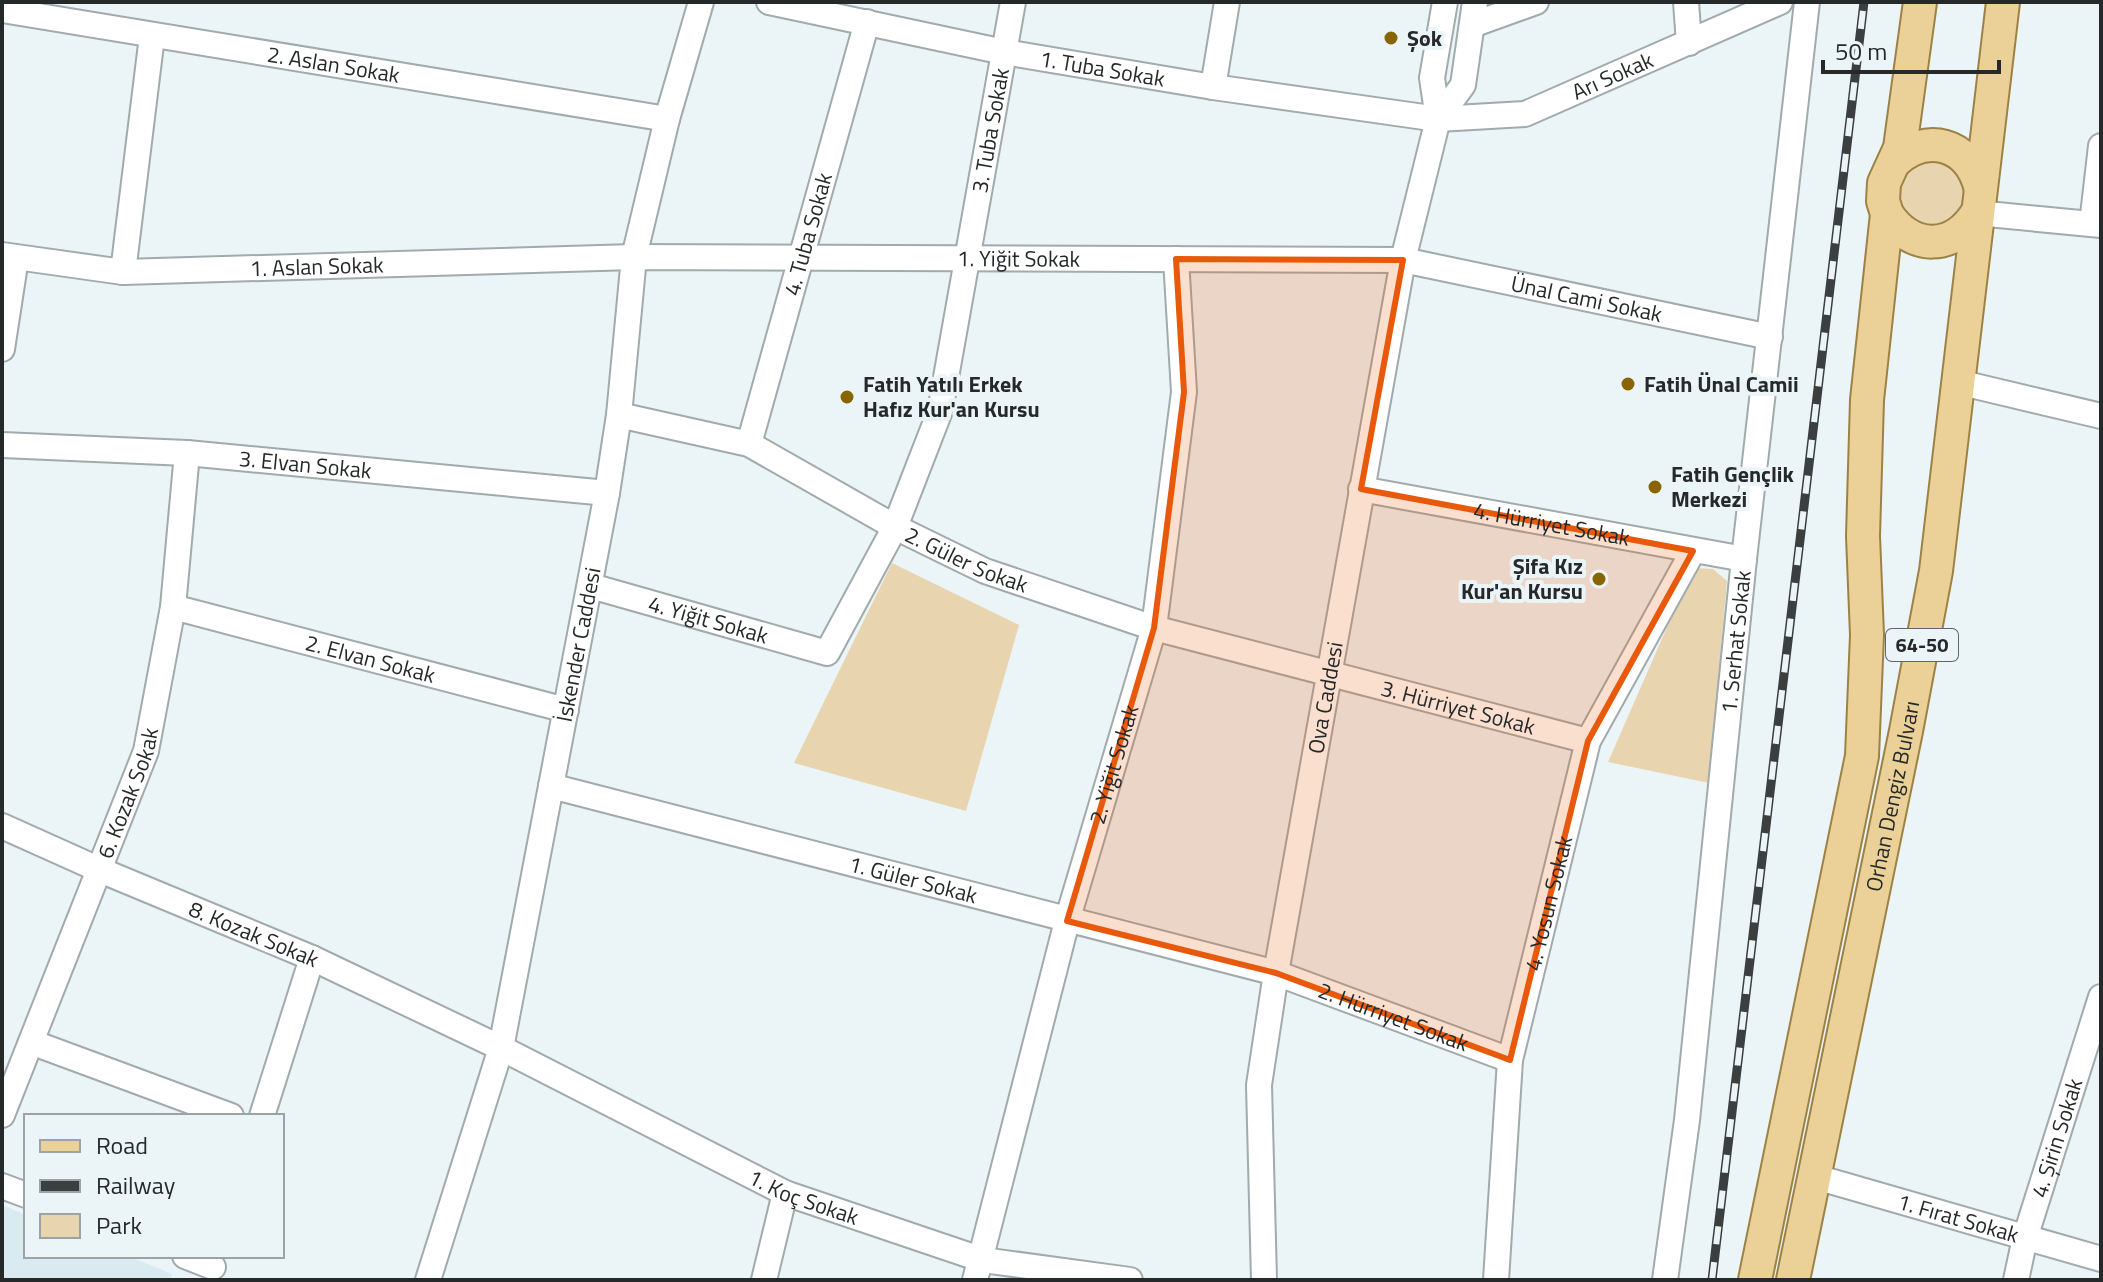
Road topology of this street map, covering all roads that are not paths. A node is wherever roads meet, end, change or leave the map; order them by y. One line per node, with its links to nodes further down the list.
1 (701, 2): 20 (street, İskender Caddesi)
2 (769, 2): 15 (street, 1. Tuba Sokak)
3 (1013, 2): 18 (street, 3. Tuba Sokak)
4 (1227, 2): 19 (street)
5 (1445, 2): 21 (street, Ova Caddesi)
6 (1536, 2): 14 (street)
7 (1686, 2): 17 (street)
8 (1780, 2): 17 (street, Arı Sokak)
9 (1807, 2): 34 (street, 1. Serhat Sokak)
10 (1920, 2): 23 (main road, Orhan Dengiz Bulvarı / 64-50)
11 (2003, 2): 24 (main road, Orhan Dengiz Bulvarı / 64-50)
12 (30, 9): 13 (street, 2. Aslan Sokak); 16 (street, 2. Aslan Sokak)
13 (2, 10)
14 (1474, 14): 21 (street, Ova Caddesi)
15 (867, 22): 18 (street, 1. Tuba Sokak); 29 (street, 4. Tuba Sokak)
16 (152, 36): 20 (street, 2. Aslan Sokak); 33 (street)
17 (1689, 43): 21 (street, Arı Sokak)
18 (1004, 52): 19 (street, 1. Tuba Sokak); 30 (street, 3. Tuba Sokak)
19 (1213, 87): 21 (street, 1. Tuba Sokak)
20 (667, 119): 28 (street, İskender Caddesi)
21 (1438, 119): 32 (street, Ova Caddesi)
22 (2101, 146): 26 (street)
23 (1894, 162): 24 (main road); 25 (main road, Orhan Dengiz Bulvarı / 64-50)
24 (1978, 199): 25 (main road); 26 (street); 36 (main road, Orhan Dengiz Bulvarı / 64-50)
25 (1887, 214): 83 (main road, Orhan Dengiz Bulvarı / 64-50)
26 (2096, 224)
27 (9, 257): 33 (street, 1. Aslan Sokak); 35 (street)
28 (634, 257): 29 (street, 1. Yiğit Sokak); 33 (street, 1. Aslan Sokak); 37 (street, İskender Caddesi)
29 (802, 258): 30 (street, 1. Yiğit Sokak); 39 (street, 4. Tuba Sokak)
30 (967, 258): 31 (street, 1. Yiğit Sokak); 44 (street, 3. Tuba Sokak)
31 (1176, 259): 32 (street, 1. Yiğit Sokak); 49 (street, 2. Yiğit Sokak)
32 (1403, 260): 34 (street, Ünal Cami Sokak); 42 (street, Ova Caddesi)
33 (123, 272)
34 (1770, 337): 46 (street, 1. Serhat Sokak)
35 (2, 349)
36 (1958, 382): 38 (street); 68 (main road, Orhan Dengiz Bulvarı / 64-50)
37 (619, 415): 39 (street, 2. Güler Sokak); 43 (street, İskender Caddesi)
38 (2101, 416)
39 (749, 444): 44 (street, 2. Güler Sokak)
40 (2, 445): 41 (street, 3. Elvan Sokak)
41 (187, 453): 43 (street, 3. Elvan Sokak); 48 (street, 6. Kozak Sokak)
42 (1361, 489): 45 (street, 4. Hürriyet Sokak); 51 (street, Ova Caddesi)
43 (607, 493): 47 (street, İskender Caddesi)
44 (895, 527): 49 (street, 2. Güler Sokak); 50 (street, 3. Tuba Sokak)
45 (1693, 551): 46 (street, 4. Hürriyet Sokak); 53 (street, 4. Yosun Sokak)
46 (1744, 559): 82 (street, 1. Serhat Sokak)
47 (591, 586): 50 (street, 4. Yiğit Sokak); 52 (street, İskender Caddesi)
48 (173, 607): 52 (street, 2. Elvan Sokak); 56 (street, 6. Kozak Sokak)
49 (1154, 628): 51 (street, 2. Güler Sokak); 57 (street, 2. Yiğit Sokak)
50 (827, 653)
51 (1329, 672): 53 (street, 3. Hürriyet Sokak); 59 (street, Ova Caddesi)
52 (566, 710): 54 (street, İskender Caddesi)
53 (1588, 741): 63 (street, 4. Yosun Sokak)
54 (551, 786): 57 (street, 1. Güler Sokak); 62 (street, İskender Caddesi)
55 (2, 826): 56 (street, 8. Kozak Sokak)
56 (100, 870): 58 (street, 8. Kozak Sokak); 61 (street, 6. Kozak Sokak)
57 (1067, 921): 59 (street, 1. Güler Sokak); 76 (street, 2. Yiğit Sokak)
58 (312, 958): 62 (street, 8. Kozak Sokak); 66 (street)
59 (1276, 973): 63 (street, 2. Hürriyet Sokak); 80 (street, Ova Caddesi)
60 (2101, 997): 64 (street, 4. Şirin Sokak)
61 (31, 1042): 65 (street); 67 (street, 6. Kozak Sokak)
62 (501, 1048): 70 (street, 1. Koç Sokak); 77 (street, İskender Caddesi)
63 (1510, 1060): 81 (street, 4. Yosun Sokak)
64 (2089, 1071): 72 (street, 4. Şirin Sokak)
65 (226, 1114)
66 (263, 1114)
67 (2, 1115)
68 (1816, 1177): 72 (street, 1. Fırat Sokak); 84 (main road, Orhan Dengiz Bulvarı / 64-50)
69 (2, 1186): 71 (street)
70 (785, 1193): 76 (street, 1. Koç Sokak); 78 (street)
71 (24, 1194)
72 (2025, 1238): 74 (street, 1. Fırat Sokak); 85 (street, 4. Şirin Sokak)
73 (190, 1258): 75 (street)
74 (2101, 1259)
75 (213, 1268)
76 (979, 1270): 79 (street, 1. Koç Sokak)
77 (428, 1280)
78 (764, 1280)
79 (1130, 1280)
80 (1264, 1280)
81 (1496, 1280)
82 (1665, 1280)
83 (1755, 1280)
84 (1793, 1280)
85 (2016, 1280)

